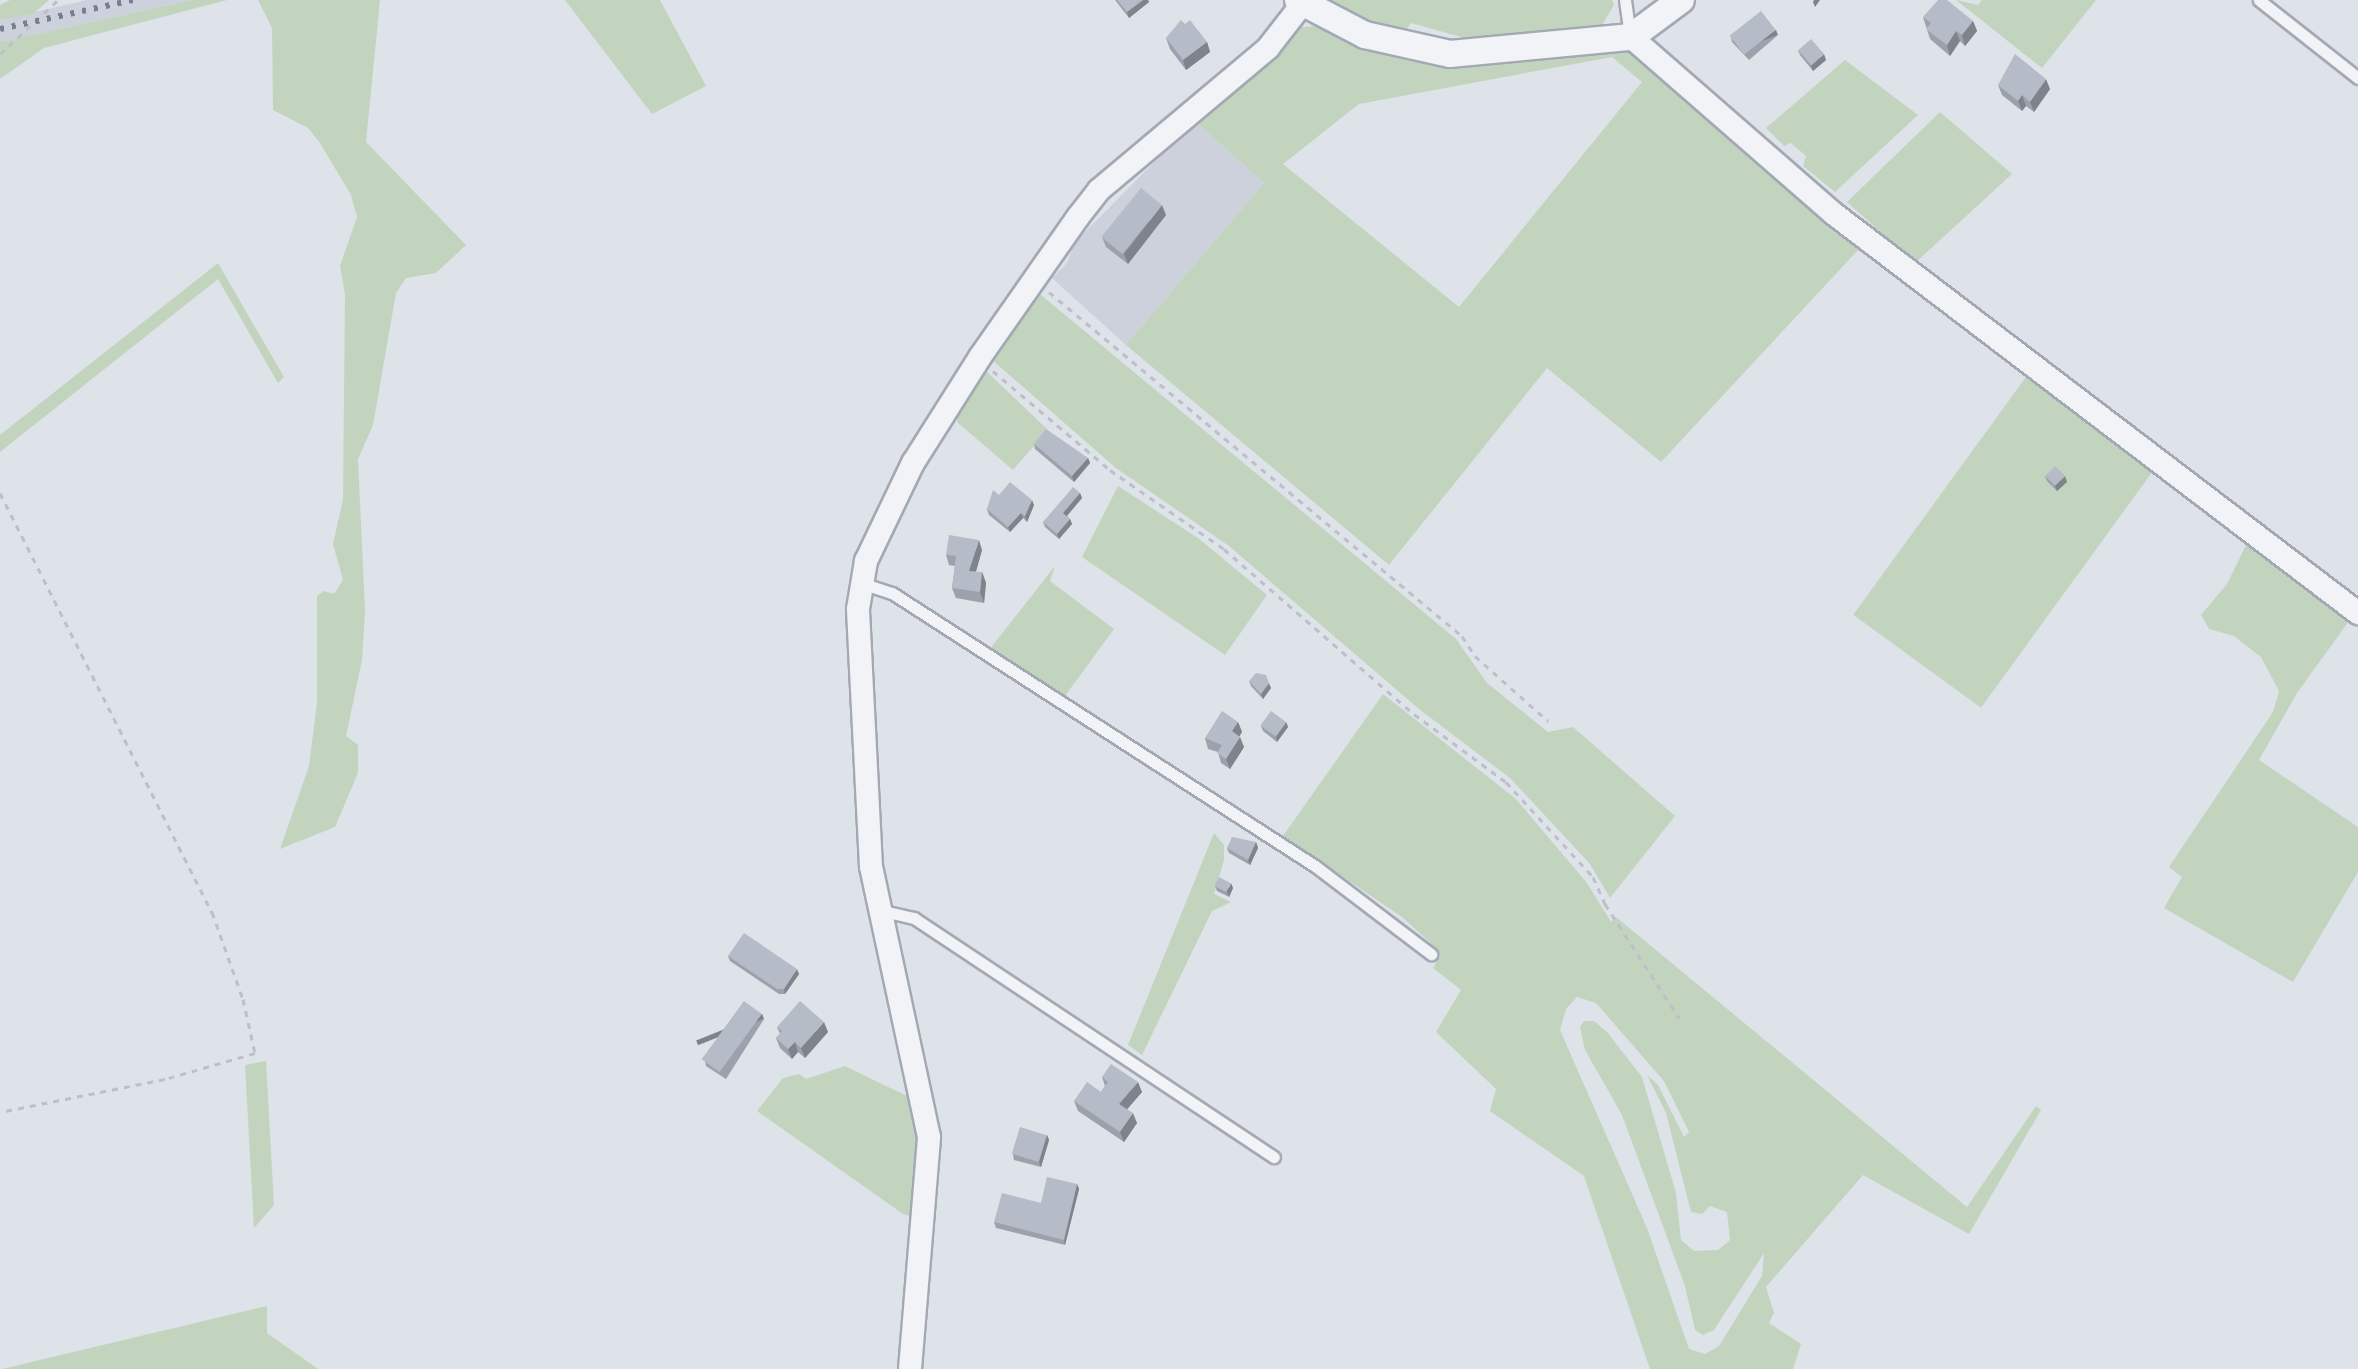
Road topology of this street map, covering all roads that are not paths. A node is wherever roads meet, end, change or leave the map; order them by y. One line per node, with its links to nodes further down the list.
1 (1625, 0): 5 (lane)
2 (1681, 0): 5 (street)
3 (2259, 0): 6 (lane)
4 (1300, 2): 5 (street); 7 (street)
5 (1631, 37): 8 (street)
6 (2358, 78)
7 (861, 583): 9 (street); 10 (lane)
8 (2358, 613)
9 (879, 910): 11 (lane); 12 (street)
10 (1431, 954)
11 (1274, 1157)
12 (910, 1369)

